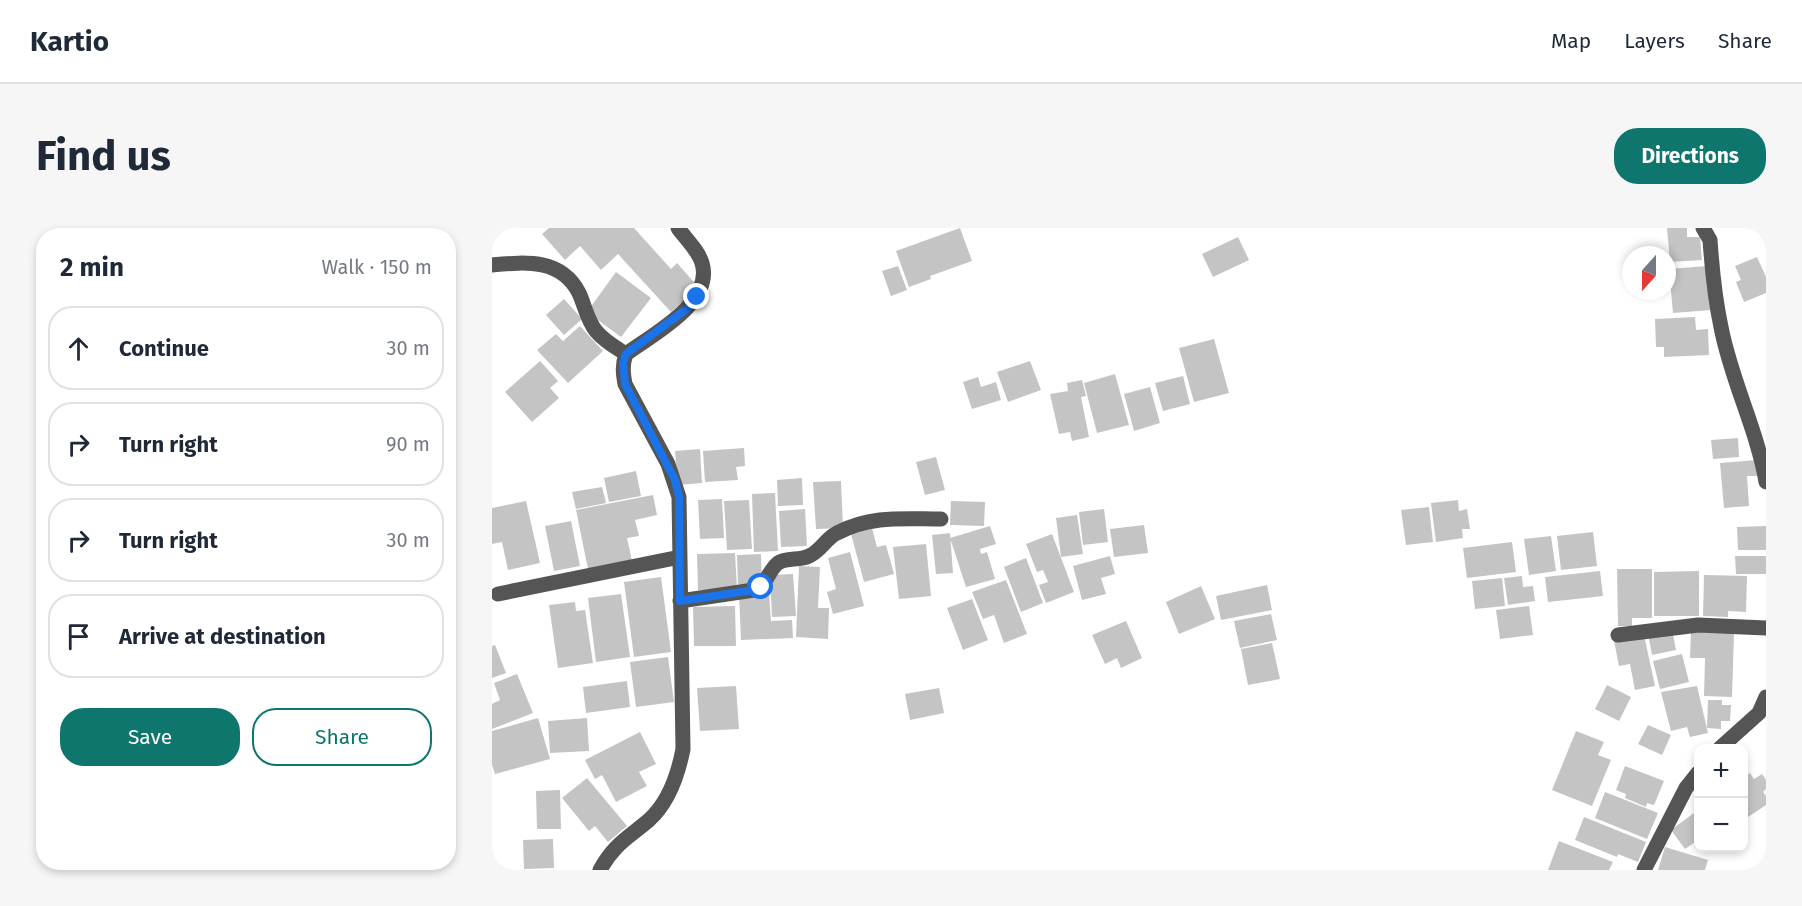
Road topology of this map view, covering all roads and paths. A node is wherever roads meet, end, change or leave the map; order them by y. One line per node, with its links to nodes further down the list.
1 (678, 228): 4 (street)
2 (1703, 228): 5 (street)
3 (492, 265): 4 (street)
4 (626, 354): 7 (street)
5 (1766, 482)
6 (941, 519): 9 (street)
7 (680, 557): 8 (street); 9 (street)
8 (498, 594)
9 (680, 601): 15 (street)
10 (1766, 628): 11 (street)
11 (1618, 635)
12 (1766, 697): 13 (street)
13 (1724, 744)
14 (1694, 778): 16 (street)
15 (600, 870)
16 (1644, 870)

